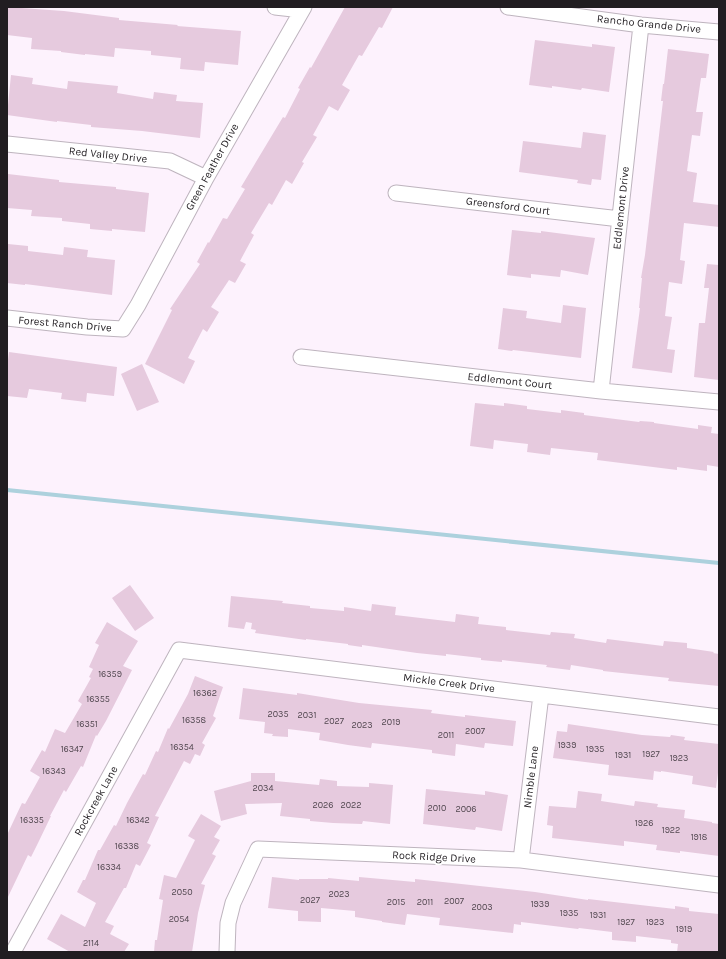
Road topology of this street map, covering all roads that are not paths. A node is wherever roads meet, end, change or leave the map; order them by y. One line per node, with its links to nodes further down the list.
1 (275, 7): 3 (street)
2 (508, 7): 4 (street, Rancho Grande Drive)
3 (303, 9): 7 (street, Green Feather Drive)
4 (641, 25): 5 (street, Rancho Grande Drive); 9 (street, Eddlemont Drive)
5 (719, 32)
6 (7, 144): 7 (street, Red Valley Drive)
7 (206, 178): 11 (street, Green Feather Drive)
8 (396, 193): 9 (street, Greensford Court)
9 (620, 219): 13 (street, Eddlemont Drive)
10 (7, 318): 11 (street, Forest Ranch Drive)
11 (123, 329)
12 (301, 357): 13 (street, Eddlemont Court)
13 (601, 391): 14 (street, Eddlemont Court)
14 (719, 402)
15 (178, 650): 16 (street, Mickle Creek Drive); 20 (street, Rockcreek Lane)
16 (541, 695): 17 (street, Mickle Creek Drive); 18 (street, Nimble Lane)
17 (719, 717)
18 (521, 860): 19 (street, Rock Ridge Drive); 21 (street, Rock Ridge Drive)
19 (719, 885)
20 (13, 952)
21 (227, 952)

